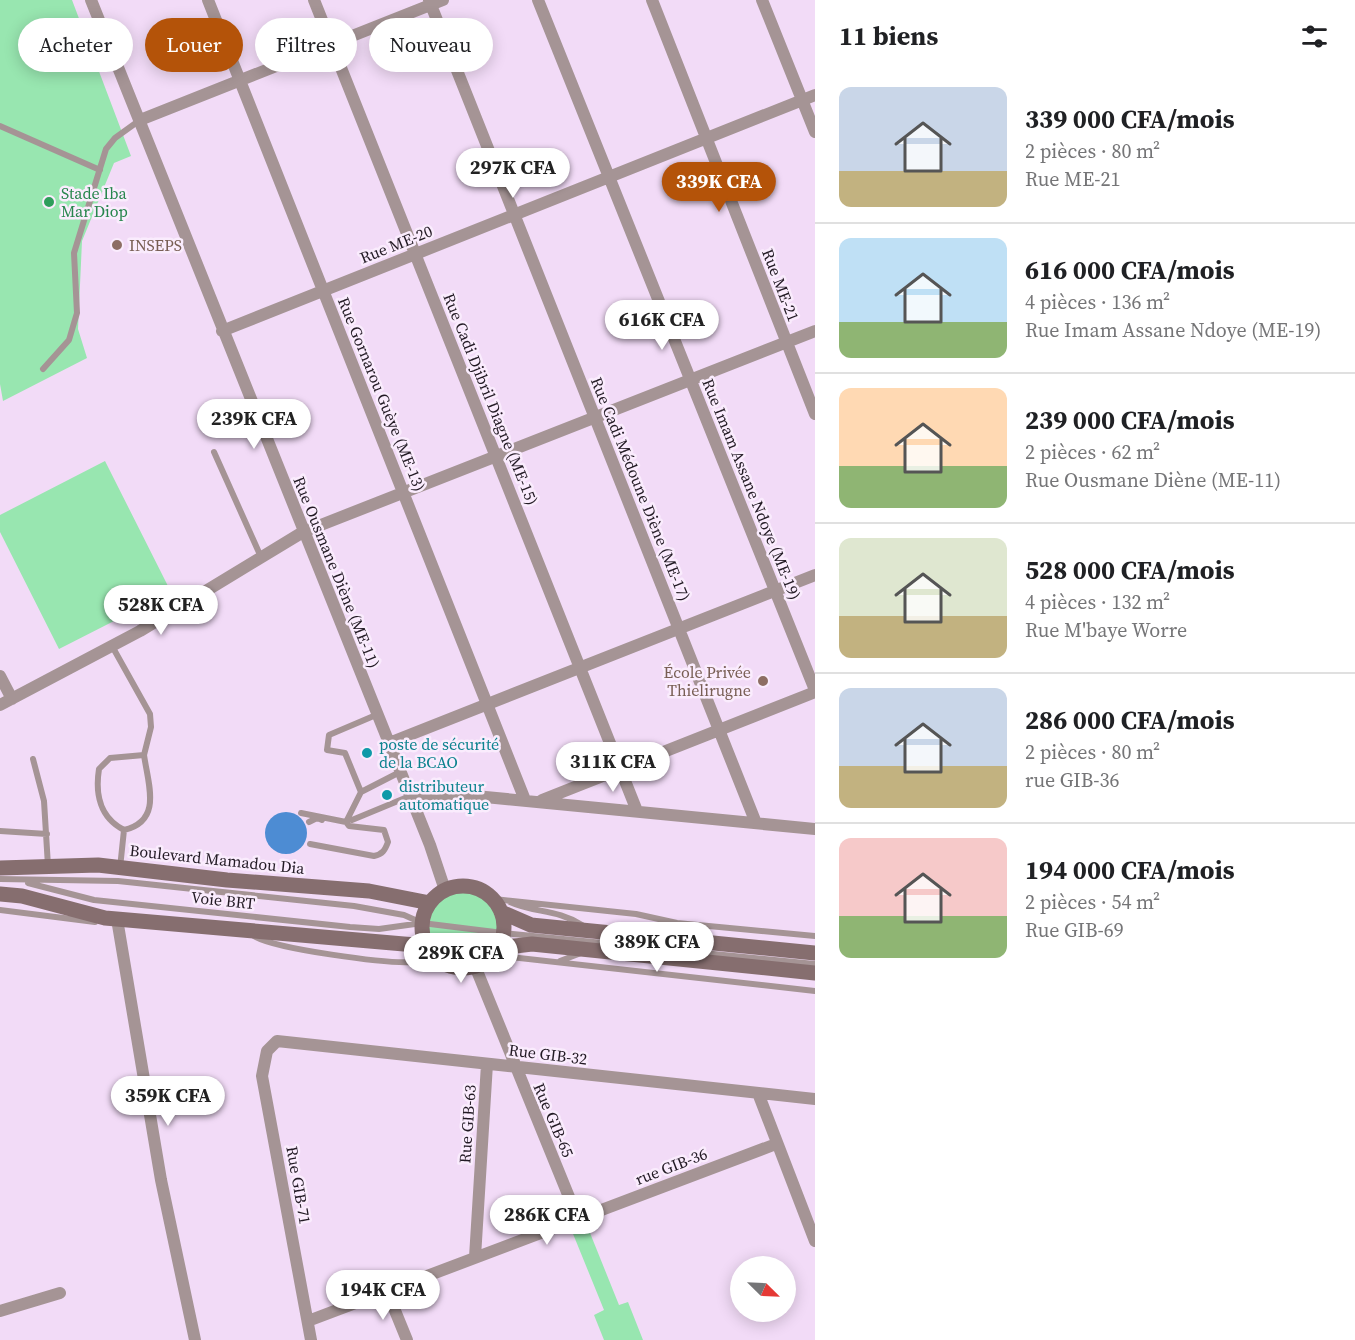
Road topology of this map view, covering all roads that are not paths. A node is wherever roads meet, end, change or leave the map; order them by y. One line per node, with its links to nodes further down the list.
1 (91, 0): 16 (street, Rue Ousmane Diène (ME-11))
2 (208, 0): 13 (street, Rue Gornarou Guèye (ME-13))
3 (314, 0): 9 (street, Rue Cadi Djibril Diagne (ME-15))
4 (443, 0): 8 (street)
5 (538, 0): 21 (street, Rue Imam Assane Ndoye (ME-19))
6 (652, 0): 19 (street, Rue ME-21)
7 (762, 0): 15 (street)
8 (430, 2): 10 (street); 22 (street, Rue Cadi Médoune Diène (ME-17))
9 (321, 18)
10 (357, 33)
11 (262, 72): 13 (street)
12 (343, 72): 23 (street, Rue Cadi Djibril Diagne (ME-15))
13 (240, 81): 16 (street); 24 (street, Rue Gornarou Guèye (ME-13))
14 (815, 95): 15 (street, Rue ME-20)
15 (802, 100): 18 (street); 19 (street, Rue ME-20)
16 (140, 120): 20 (lane); 25 (street, Rue Ousmane Diène (ME-11))
17 (0, 126): 20 (lane)
18 (815, 132)
19 (706, 138): 21 (street, Rue ME-20); 27 (street, Rue ME-21)
20 (100, 170): 28 (lane)
21 (610, 176): 22 (street, Rue ME-20); 29 (street, Rue Imam Assane Ndoye (ME-19))
22 (514, 215): 23 (street, Rue ME-20); 31 (street, Rue Cadi Médoune Diène (ME-17))
23 (415, 254): 24 (street, Rue ME-20); 33 (street, Rue Cadi Djibril Diagne (ME-15))
24 (323, 291): 25 (street, Rue ME-20); 34 (street, Rue Gornarou Guèye (ME-13))
25 (222, 331): 35 (street, Rue Ousmane Diène (ME-11))
26 (815, 332): 27 (street)
27 (786, 343): 29 (street); 30 (street, Rue ME-21)
28 (43, 369)
29 (690, 381): 31 (street); 38 (street, Rue Imam Assane Ndoye (ME-19))
30 (815, 414)
31 (594, 418): 33 (street); 39 (street, Rue Cadi Médoune Diène (ME-17))
32 (214, 452): 36 (lane)
33 (496, 457): 34 (street); 41 (street, Rue Cadi Djibril Diagne (ME-15))
34 (404, 493): 35 (street); 46 (street, Rue Gornarou Guèye (ME-13))
35 (303, 532): 36 (street); 47 (street, Rue Ousmane Diène (ME-11))
36 (261, 557): 40 (street)
37 (815, 575): 38 (street)
38 (775, 591): 39 (street); 43 (street, Rue Imam Assane Ndoye (ME-19))
39 (679, 629): 41 (street); 48 (street, Rue Cadi Médoune Diène (ME-17))
40 (112, 646): 44 (street); 50 (lane)
41 (580, 668): 46 (street); 52 (street, Rue Cadi Djibril Diagne (ME-15))
42 (0, 676): 44 (street)
43 (815, 691): 48 (street)
44 (12, 699): 45 (street)
45 (0, 705)
46 (487, 705): 49 (street); 56 (street, Rue Gornarou Guèye (ME-13))
47 (376, 715): 49 (street, Rue Ousmane Diène (ME-11)); 54 (lane)
48 (718, 730): 52 (street); 61 (street, Rue Cadi Médoune Diène (ME-17))
49 (389, 743): 53 (street, Rue Ousmane Diène (ME-11))
50 (144, 755): 63 (lane); 63 (lane)
51 (33, 759): 65 (lane)
52 (620, 769): 56 (street); 57 (street, Rue Cadi Djibril Diagne (ME-15))
53 (400, 772): 54 (lane); 55 (street, Rue Ousmane Diène (ME-11))
54 (362, 791): 60 (lane)
55 (410, 796): 56 (street); 60 (lane); 72 (street, Rue Ousmane Diène (ME-11))
56 (532, 801): 57 (street)
57 (637, 811): 61 (street)
58 (301, 813): 60 (lane)
59 (309, 822): 60 (lane)
60 (349, 822): 66 (lane)
61 (756, 823): 62 (street)
62 (815, 829)
63 (124, 830): 69 (lane)
64 (0, 831): 65 (lane)
65 (47, 834): 67 (lane)
66 (310, 844)
67 (48, 867): 68 (street, Boulevard Mamadou Dia); 69 (street, Boulevard Mamadou Dia)
68 (0, 868)
69 (119, 874): 71 (lane, Voie BRT); 74 (street, Boulevard Mamadou Dia); 78 (lane, Voie BRT)
70 (0, 879): 71 (lane, Voie BRT)
71 (22, 882): 78 (lane, Voie BRT)
72 (445, 890): 74 (street); 75 (street)
73 (0, 894): 77 (street)
74 (430, 903): 78 (street)
75 (501, 907): 79 (street); 80 (lane); 84 (street)
76 (0, 910): 77 (lane)
77 (111, 918): 82 (street); 103 (street)
78 (422, 923): 79 (lane, Voie BRT); 82 (street)
79 (503, 933): 83 (street); 86 (lane, Voie BRT)
80 (815, 936)
81 (592, 949): 83 (street); 85 (lane); 88 (street)
82 (431, 951): 87 (street)
83 (495, 952): 85 (lane); 87 (street)
84 (815, 954)
85 (553, 962): 89 (lane)
86 (815, 964)
87 (475, 966): 92 (street, Rue GIB-65)
88 (815, 973)
89 (815, 991)
90 (277, 1041): 91 (street, Rue GIB-32); 102 (street, Rue GIB-71)
91 (487, 1064): 92 (street, Rue GIB-32); 98 (street, Rue GIB-63)
92 (513, 1067): 93 (street, Rue GIB-32); 96 (street, Rue GIB-65)
93 (758, 1093): 94 (street, Rue GIB-32); 95 (street)
94 (815, 1099)
95 (776, 1144): 96 (street, rue GIB-36); 97 (street)
96 (578, 1218): 98 (street, rue GIB-36)
97 (815, 1241)
98 (475, 1257): 99 (street, rue GIB-36)
99 (387, 1291): 102 (street, rue GIB-36); 105 (street)
100 (60, 1293): 101 (street)
101 (0, 1311)
102 (308, 1321): 104 (street, Rue GIB-71)
103 (195, 1340)
104 (311, 1340)
105 (407, 1340)

